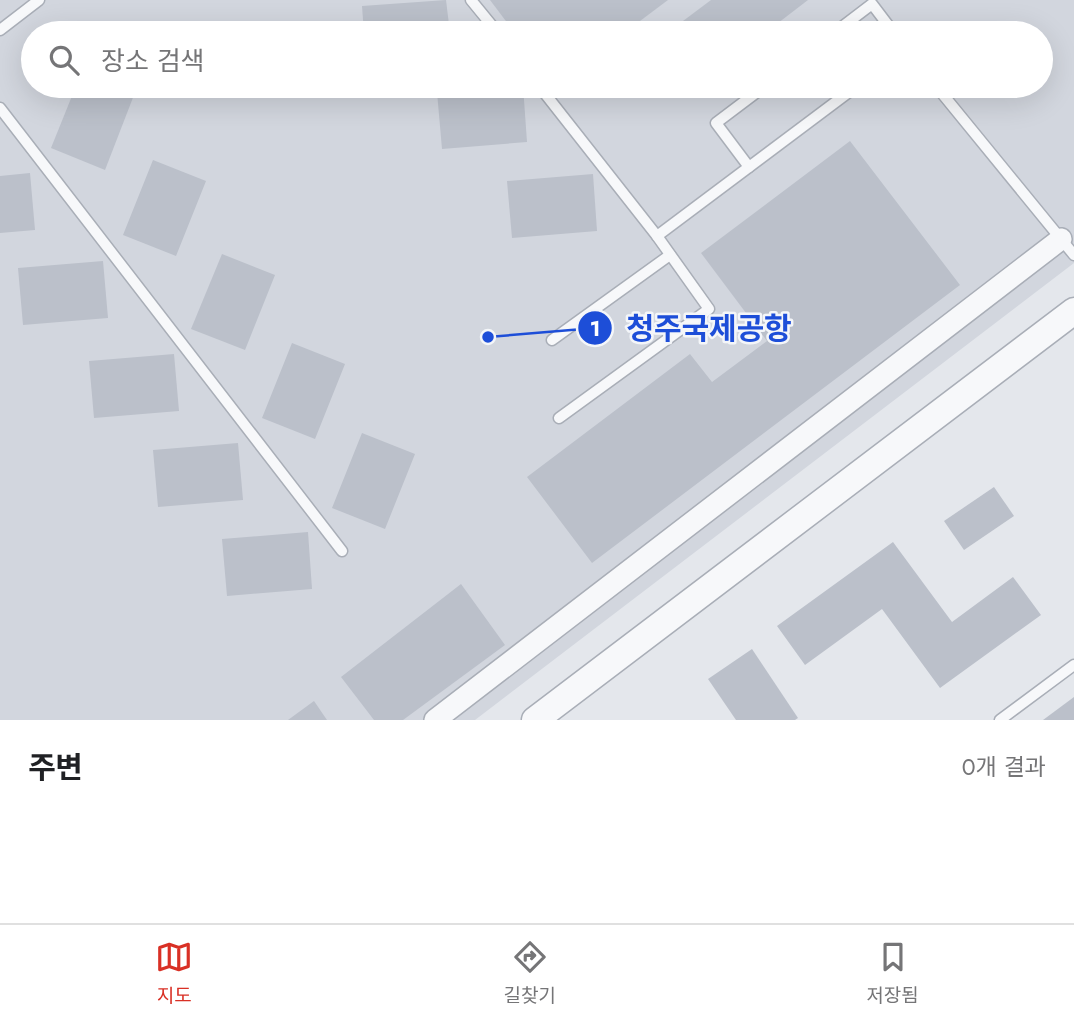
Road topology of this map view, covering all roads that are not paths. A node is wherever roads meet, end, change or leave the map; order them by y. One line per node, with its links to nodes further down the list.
1 (39, 0): 6 (lane)
2 (471, 0): 3 (lane)
3 (488, 21)
4 (850, 21): 5 (lane)
5 (885, 21)
6 (0, 30)
7 (548, 98): 13 (lane)
8 (749, 98): 12 (lane)
9 (841, 98): 12 (lane)
10 (946, 98): 14 (lane)
11 (0, 108): 19 (lane)
12 (749, 167): 13 (lane)
13 (657, 236): 15 (lane)
14 (1068, 247): 21 (street)
15 (670, 255): 17 (lane); 18 (lane)
16 (1074, 311): 22 (street)
17 (552, 340)
18 (559, 418)
19 (342, 551)
20 (1074, 665): 23 (lane)
21 (435, 720)
22 (535, 720)
23 (1000, 720)

